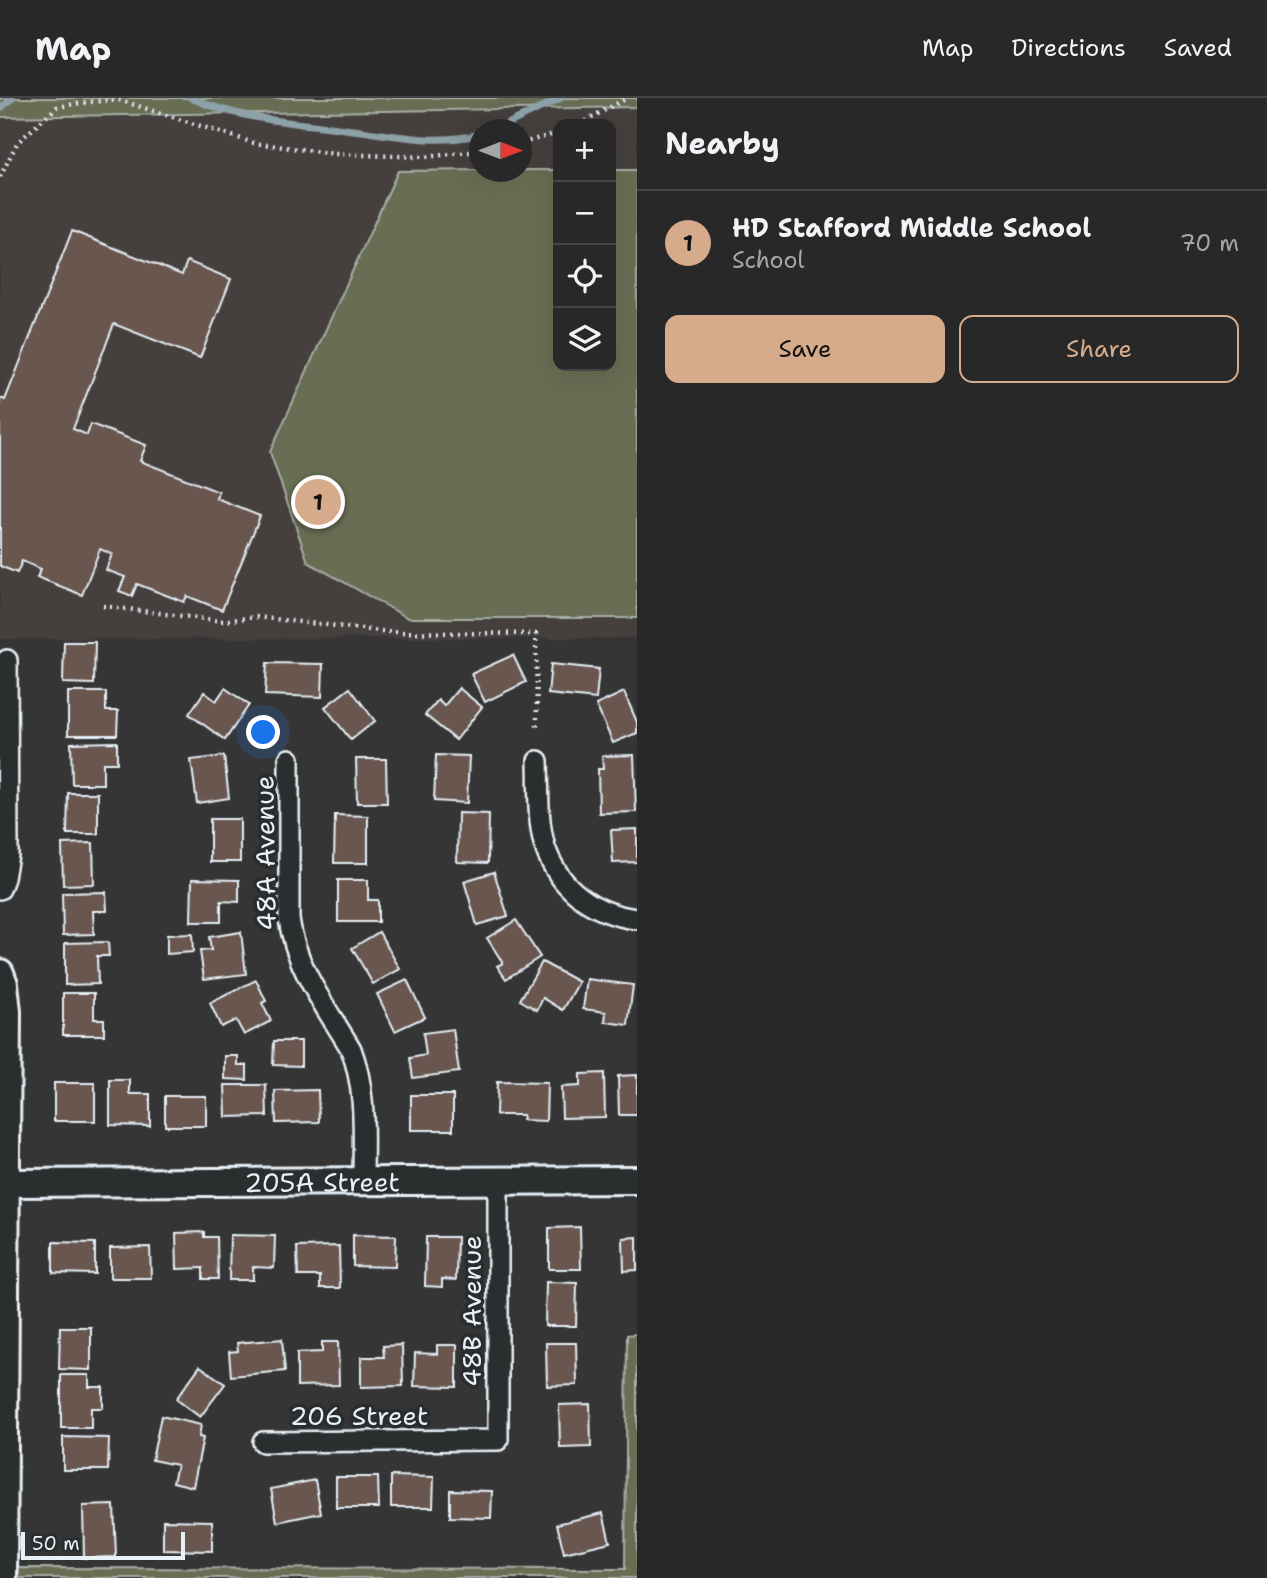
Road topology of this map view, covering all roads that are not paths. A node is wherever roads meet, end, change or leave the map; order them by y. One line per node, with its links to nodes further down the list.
1 (7, 660): 4 (street)
2 (289, 759): 8 (street, 48A Avenue)
3 (538, 761): 5 (street)
4 (0, 889)
5 (637, 919)
6 (0, 973): 9 (street)
7 (637, 1180): 10 (street, 205A Street)
8 (363, 1181): 9 (street, 205A Street); 10 (street, 205A Street)
9 (5, 1182): 13 (street)
10 (498, 1182): 11 (street, 48B Avenue)
11 (498, 1440): 12 (street, 206 Street)
12 (263, 1442)
13 (3, 1578)

